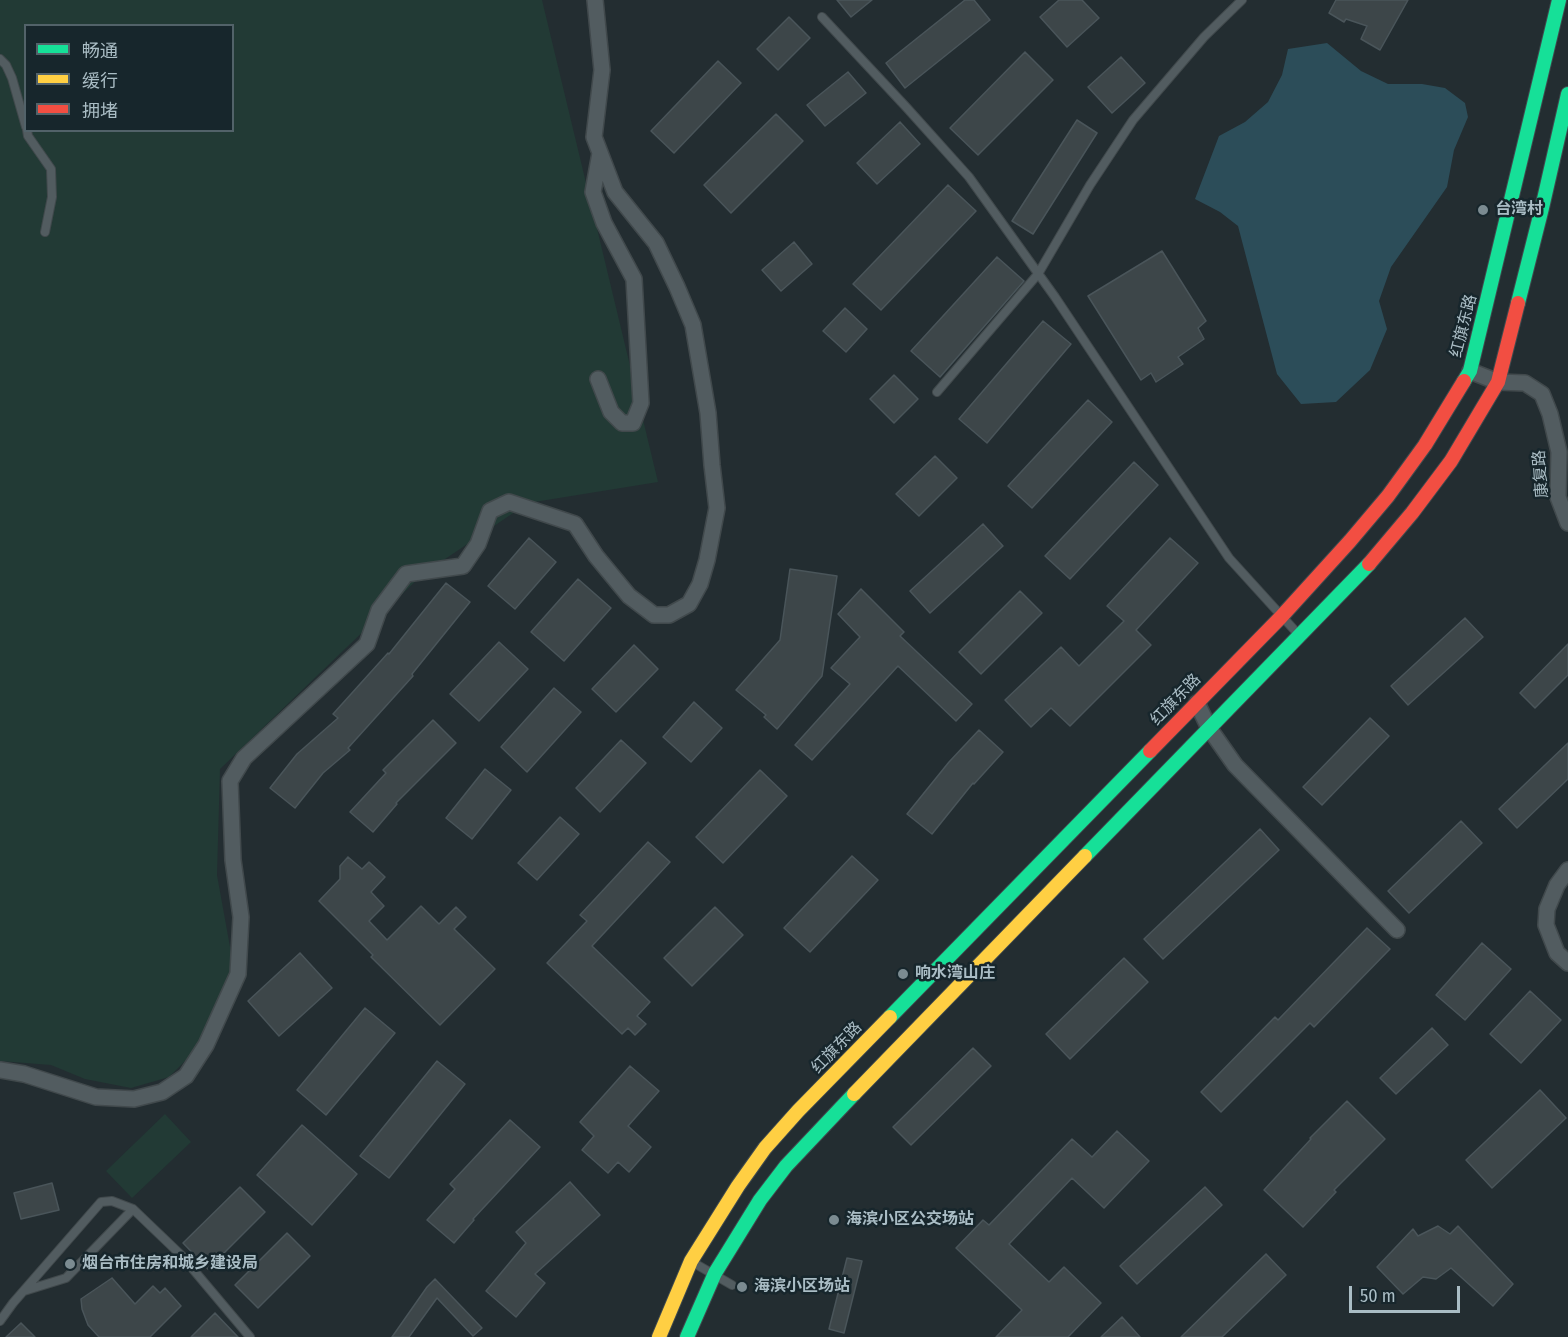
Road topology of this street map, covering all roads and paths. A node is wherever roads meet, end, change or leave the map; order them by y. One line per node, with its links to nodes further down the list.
1 (595, 0): 9 (street)
2 (1242, 0): 11 (lane)
3 (1559, 0): 12 (main road, 红旗东路)
4 (822, 17): 11 (lane)
5 (0, 59): 7 (lane)
6 (1568, 94): 14 (main road)
7 (24, 122)
8 (27, 132): 10 (lane)
9 (600, 153): 13 (street); 24 (street)
10 (45, 232)
11 (1038, 274): 15 (lane); 17 (lane)
12 (1470, 371): 14 (street, 康复路); 17 (main road, 红旗东路)
13 (598, 379)
14 (1498, 382): 16 (street, 康复路); 18 (main road)
15 (937, 392)
16 (1568, 523)
17 (1281, 617): 18 (lane); 19 (main road, 红旗东路)
18 (1299, 636): 20 (main road)
19 (1197, 703): 20 (street); 26 (main road, 红旗东路)
20 (1209, 728): 22 (street); 27 (main road)
21 (1568, 870): 23 (street)
22 (1397, 930)
23 (1568, 963)
24 (0, 1070)
25 (133, 1209): 29 (lane); 29 (lane); 31 (lane)
26 (691, 1261): 27 (lane); 32 (main road, 红旗东路)
27 (715, 1274): 28 (lane); 33 (main road)
28 (732, 1285)
29 (23, 1292): 30 (lane)
30 (0, 1321)
31 (250, 1337)
32 (659, 1337)
33 (687, 1337)

